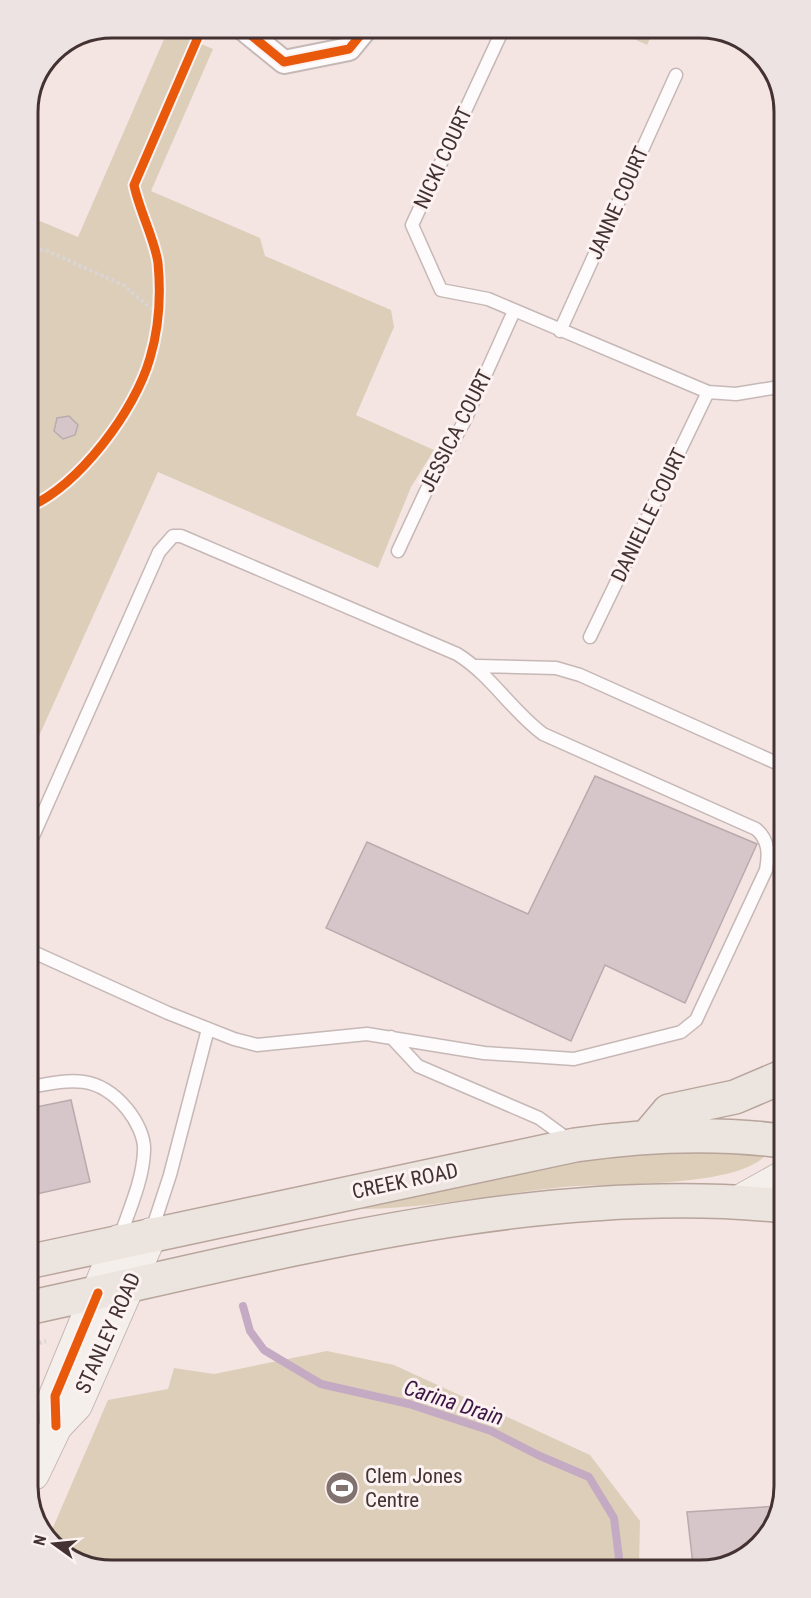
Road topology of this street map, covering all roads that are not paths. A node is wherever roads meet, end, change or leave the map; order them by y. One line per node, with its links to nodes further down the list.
1 (254, 37): 2 (street)
2 (358, 37)
3 (499, 38): 5 (lane, NICKI COURT)
4 (676, 75): 6 (lane, JANNE COURT)
5 (514, 310): 6 (lane); 9 (lane, JESSICA COURT)
6 (560, 331): 8 (lane)
7 (774, 388): 8 (lane)
8 (708, 392): 10 (lane, DANIELLE COURT)
9 (398, 551)
10 (590, 637)
11 (477, 666): 12 (lane); 13 (lane); 16 (lane)
12 (774, 762)
13 (38, 825)
14 (38, 954): 15 (lane)
15 (208, 1029): 16 (lane); 25 (lane)
16 (391, 1037): 21 (lane)
17 (774, 1080): 19 (main road)
18 (38, 1086): 26 (lane)
19 (647, 1137): 20 (main road, CREEK ROAD); 21 (main road, CREEK ROAD)
20 (774, 1141)
21 (575, 1145): 25 (main road, CREEK ROAD)
22 (774, 1182): 23 (main road)
23 (740, 1201): 24 (main road); 28 (main road)
24 (774, 1205)
25 (151, 1234): 26 (main road, CREEK ROAD); 28 (main road, STANLEY ROAD)
26 (119, 1241): 27 (main road, CREEK ROAD); 28 (main road, STANLEY ROAD)
27 (38, 1260)
28 (114, 1289): 29 (main road); 30 (main road, STANLEY ROAD)
29 (38, 1306)
30 (40, 1451)

